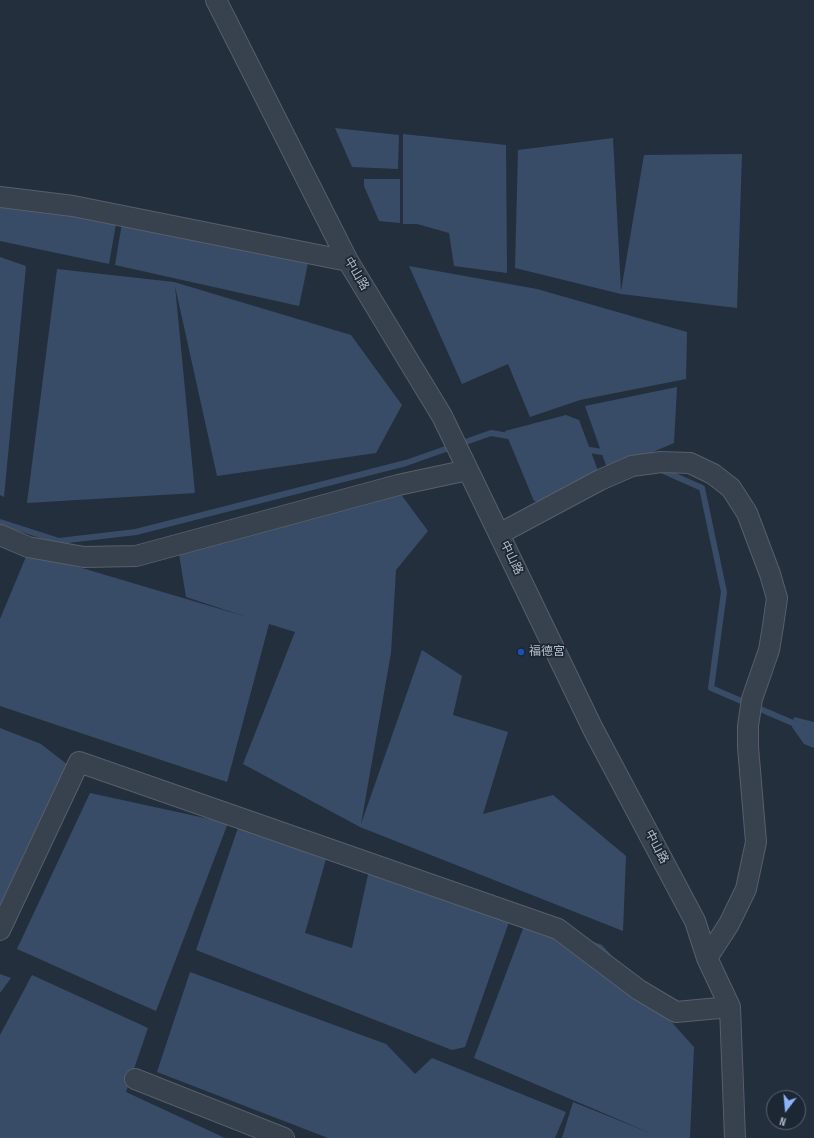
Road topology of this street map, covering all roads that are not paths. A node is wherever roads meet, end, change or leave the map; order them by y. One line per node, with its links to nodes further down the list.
1 (216, 0): 3 (street, 中山路)
2 (0, 197): 3 (street)
3 (348, 261): 4 (street, 中山路)
4 (465, 462): 5 (street, 中山路); 6 (street)
5 (499, 534): 8 (street, 中山路); 8 (street)
6 (0, 536)
7 (0, 930): 9 (street)
8 (707, 958): 9 (street, 中山路)
9 (730, 1007): 12 (street, 中山路)
10 (135, 1079): 11 (street)
11 (284, 1138)
12 (735, 1138)

